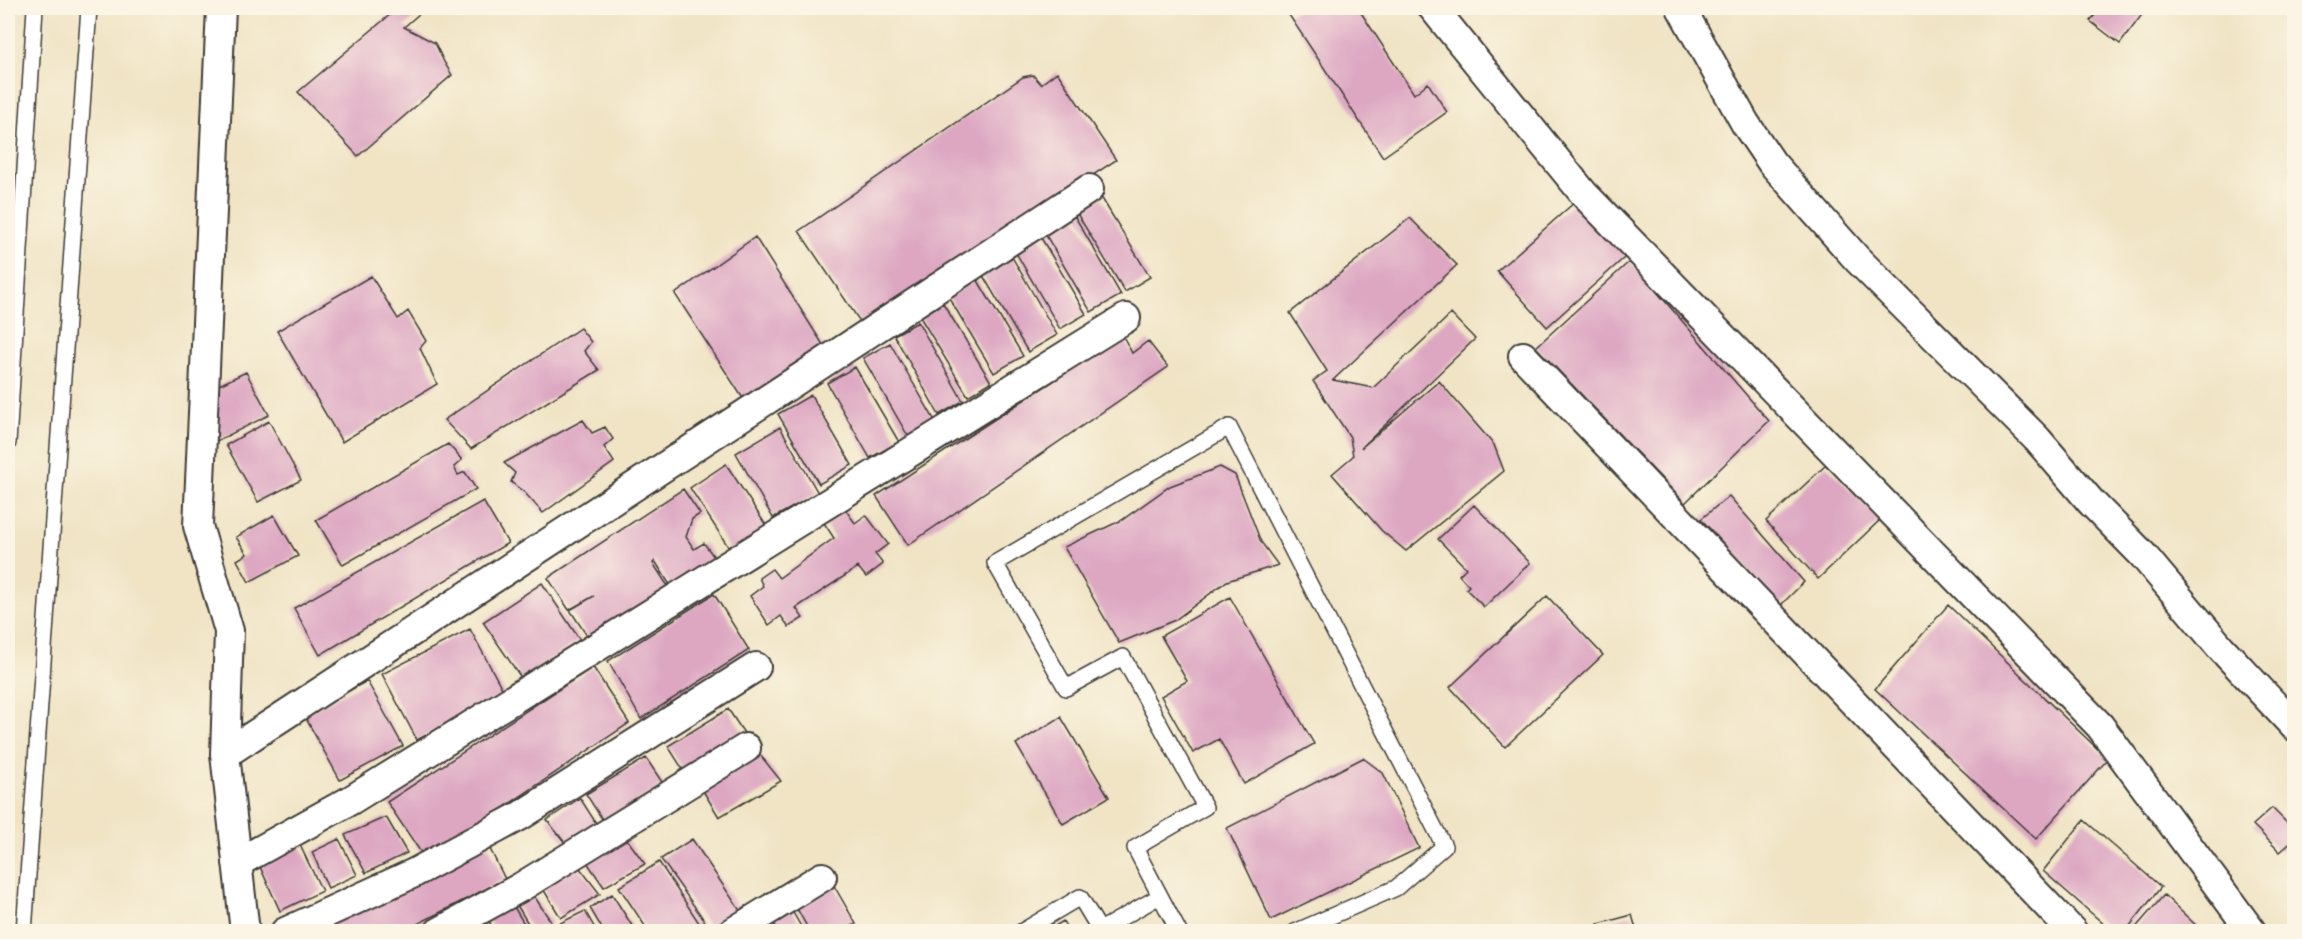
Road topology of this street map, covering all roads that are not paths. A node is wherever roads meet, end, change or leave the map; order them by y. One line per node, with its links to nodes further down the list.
1 (36, 8): 9 (lane)
2 (89, 8): 18 (lane)
3 (221, 8): 13 (street)
4 (1433, 8): 27 (street)
5 (1681, 8): 11 (street)
6 (1089, 189): 13 (street)
7 (1126, 318): 14 (street)
8 (1523, 356): 26 (street)
9 (8, 443)
10 (756, 667): 20 (street)
11 (2295, 726)
12 (746, 748): 21 (street)
13 (225, 754): 14 (street)
14 (237, 863): 19 (street)
15 (822, 877): 22 (street)
16 (1160, 896): 17 (lane); 24 (lane); 25 (lane)
17 (1100, 931): 23 (lane)
18 (24, 932)
19 (244, 932)
20 (285, 932)
21 (439, 932)
22 (733, 932)
23 (1021, 932)
24 (1179, 932)
25 (1295, 932)
26 (2073, 932)
27 (2252, 932)

